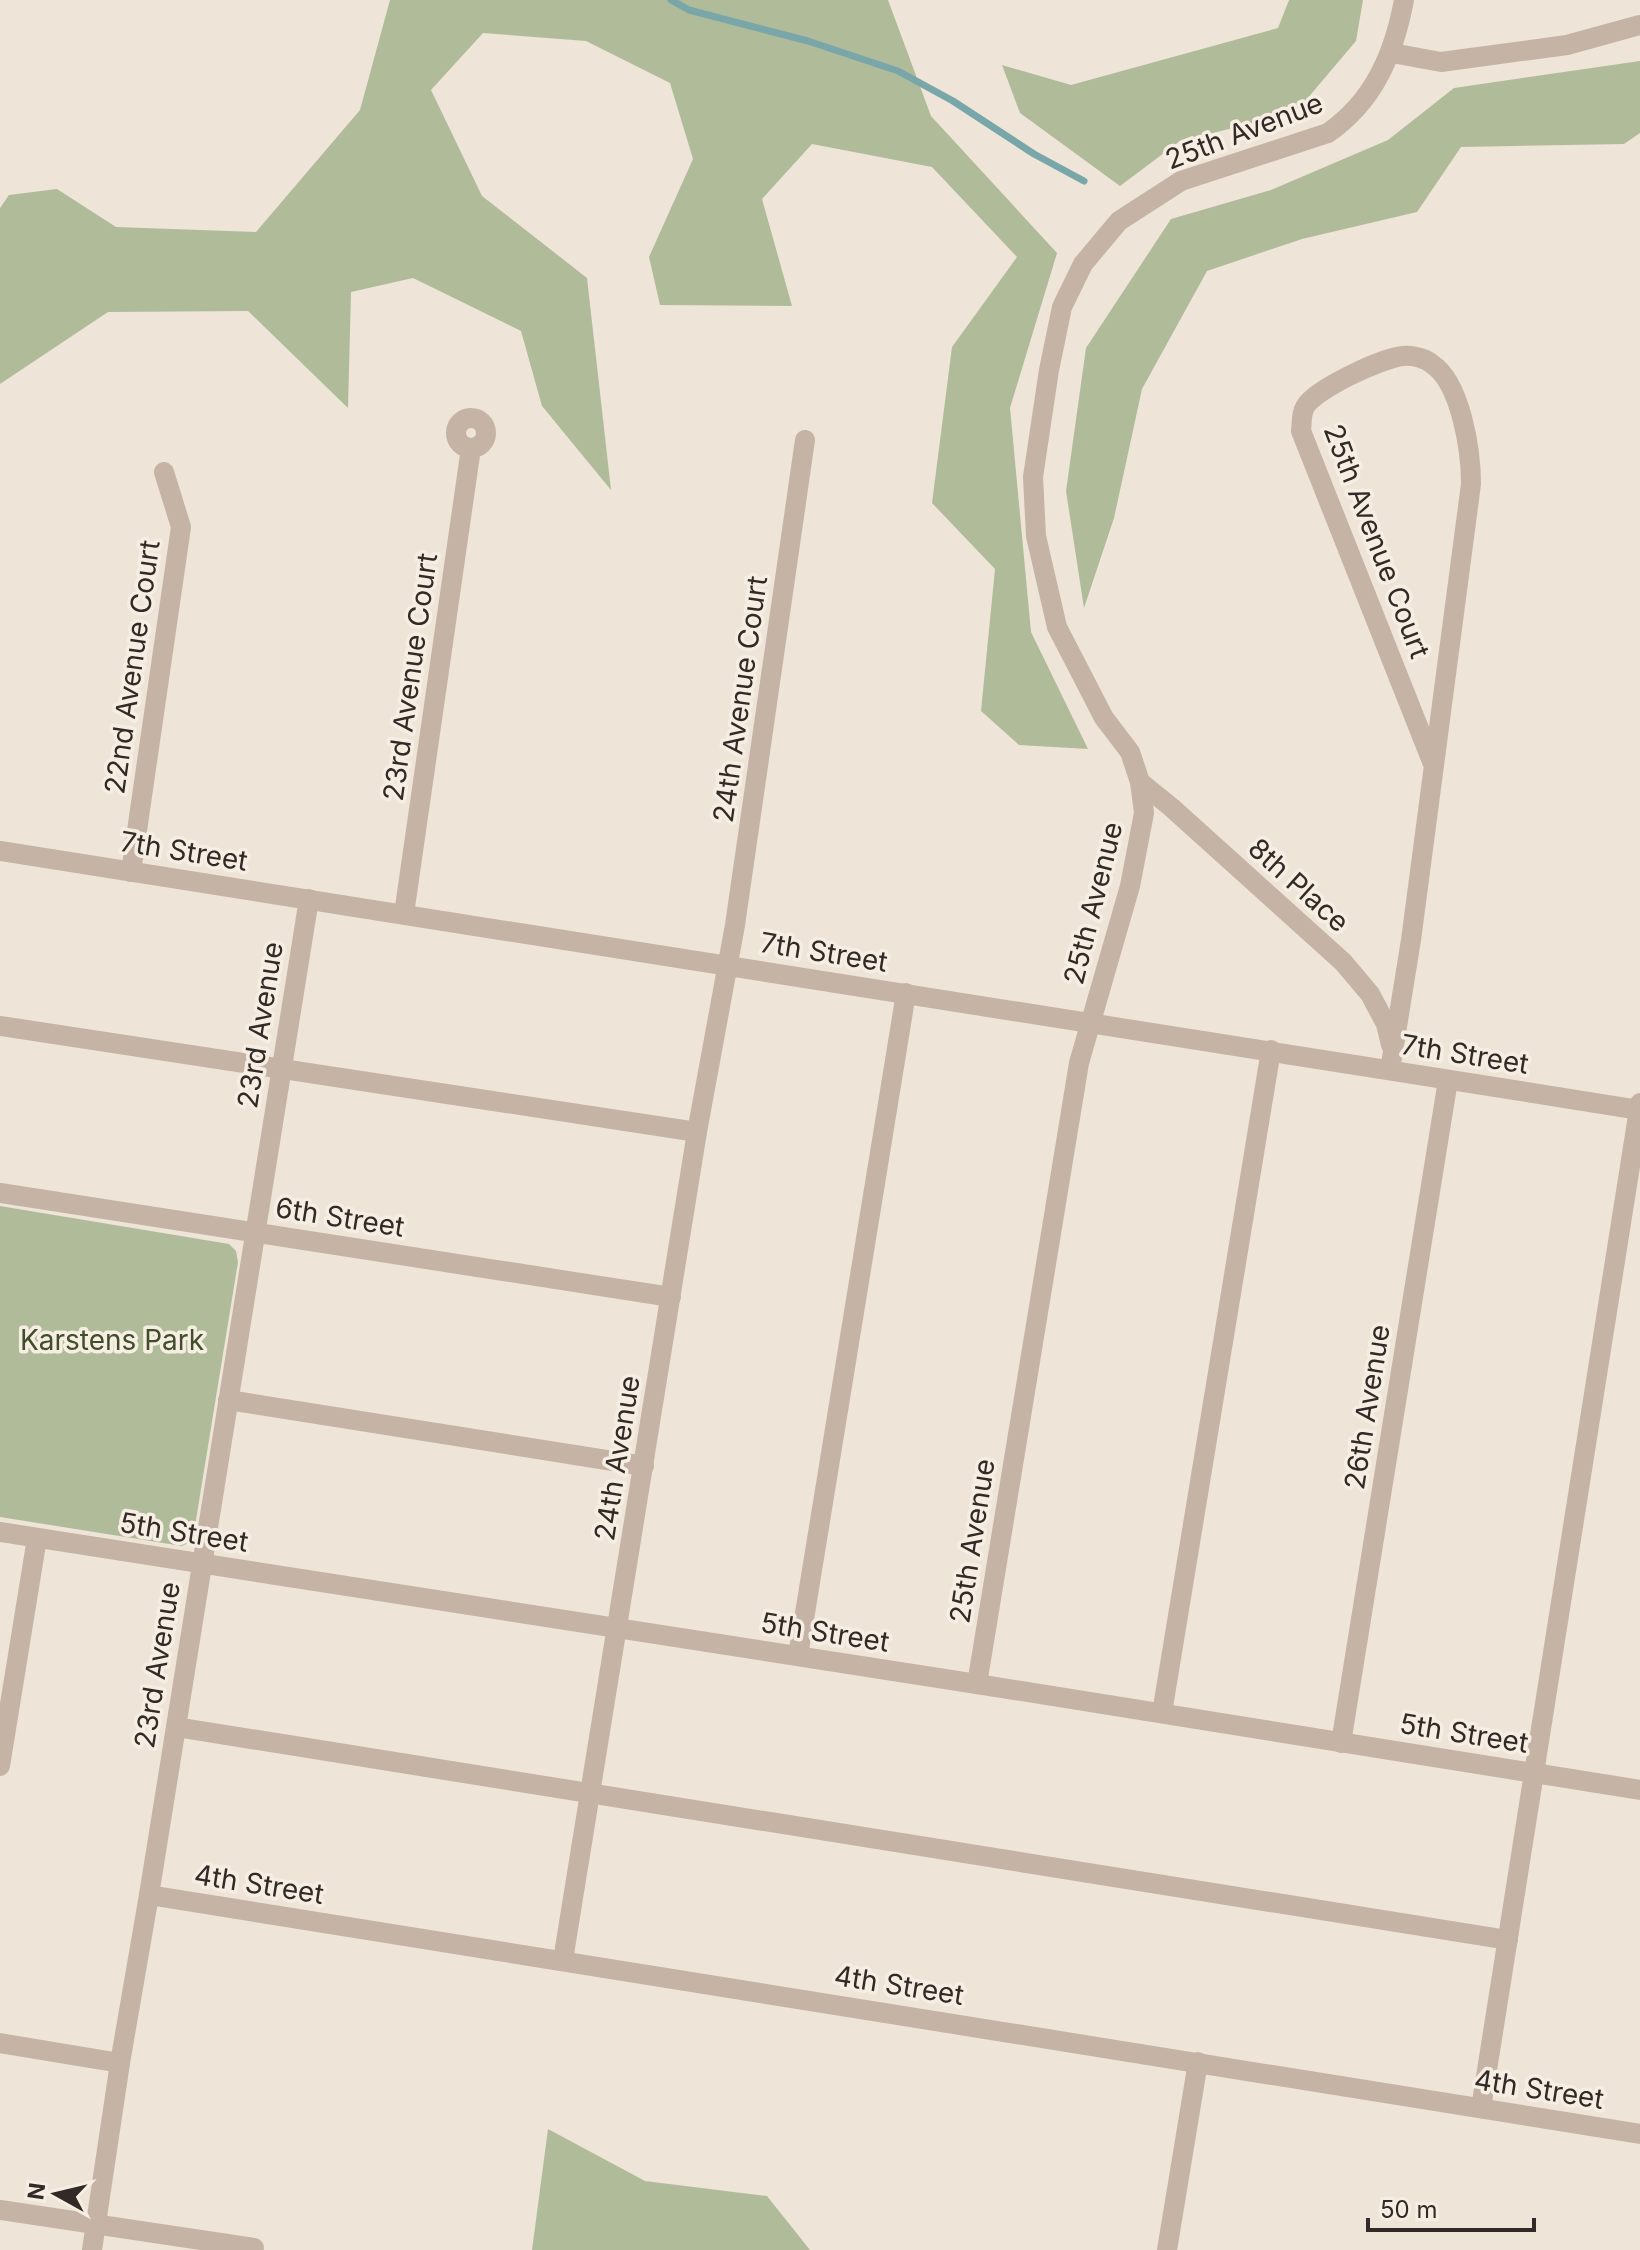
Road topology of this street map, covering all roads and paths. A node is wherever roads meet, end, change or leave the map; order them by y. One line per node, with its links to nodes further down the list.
1 (1404, 0): 3 (street, 25th Avenue)
2 (1640, 25): 3 (street)
3 (1392, 53): 8 (street, 25th Avenue)
4 (805, 440): 13 (street, 24th Avenue Court)
5 (471, 448): 12 (street, 23rd Avenue Court)
6 (164, 472): 10 (street, 22nd Avenue Court)
7 (1433, 764): 7 (street, 25th Avenue Court); 18 (street, 25th Avenue Court)
8 (1140, 782): 15 (street, 25th Avenue); 18 (street, 8th Place)
9 (0, 851): 10 (street, 7th Street)
10 (131, 872): 11 (street, 7th Street)
11 (309, 899): 12 (street, 7th Street); 19 (street, 23rd Avenue)
12 (404, 914): 13 (street, 7th Street)
13 (727, 965): 14 (street, 7th Street); 22 (street, 24th Avenue)
14 (906, 993): 15 (street, 7th Street); 32 (street)
15 (1091, 1022): 17 (street, 7th Street); 33 (street, 25th Avenue)
16 (0, 1026): 19 (street)
17 (1271, 1050): 18 (street, 7th Street); 34 (street)
18 (1391, 1060): 20 (street, 7th Street)
19 (281, 1070): 22 (street); 24 (street, 23rd Avenue)
20 (1448, 1080): 21 (street, 7th Street); 36 (street, 26th Avenue)
21 (1640, 1107): 38 (street)
22 (697, 1132): 25 (street, 24th Avenue)
23 (0, 1193): 24 (street, 6th Street)
24 (255, 1232): 25 (street, 6th Street); 26 (street, 23rd Avenue)
25 (671, 1297): 27 (street, 24th Avenue)
26 (228, 1400): 27 (street); 30 (street, 23rd Avenue)
27 (644, 1466): 31 (street, 24th Avenue)
28 (0, 1532): 29 (street, 5th Street)
29 (37, 1538): 30 (street, 5th Street); 37 (street)
30 (202, 1563): 31 (street, 5th Street); 35 (street, 23rd Avenue)
31 (618, 1628): 32 (street, 5th Street); 40 (street, 24th Avenue)
32 (798, 1656): 33 (street, 5th Street)
33 (977, 1684): 34 (street, 5th Street)
34 (1162, 1713): 36 (street, 5th Street)
35 (176, 1727): 40 (street); 41 (street, 23rd Avenue)
36 (1341, 1743): 38 (street, 5th Street)
37 (0, 1766)
38 (1535, 1772): 39 (street, 5th Street); 42 (street)
39 (1640, 1790)
40 (590, 1793): 42 (street); 43 (street, 24th Avenue)
41 (149, 1895): 43 (street, 4th Street); 46 (street, 23rd Avenue)
42 (1508, 1940): 47 (street)
43 (563, 1960): 45 (street, 4th Street)
44 (0, 2043): 46 (street)
45 (1198, 2062): 47 (street, 4th Street); 53 (street)
46 (120, 2063): 50 (street, 23rd Avenue)
47 (1481, 2108): 48 (street, 4th Street)
48 (1640, 2132)
49 (0, 2210): 50 (street)
50 (96, 2225): 51 (street); 52 (street, 23rd Avenue)
51 (254, 2248)
52 (92, 2250)
53 (1167, 2250)

